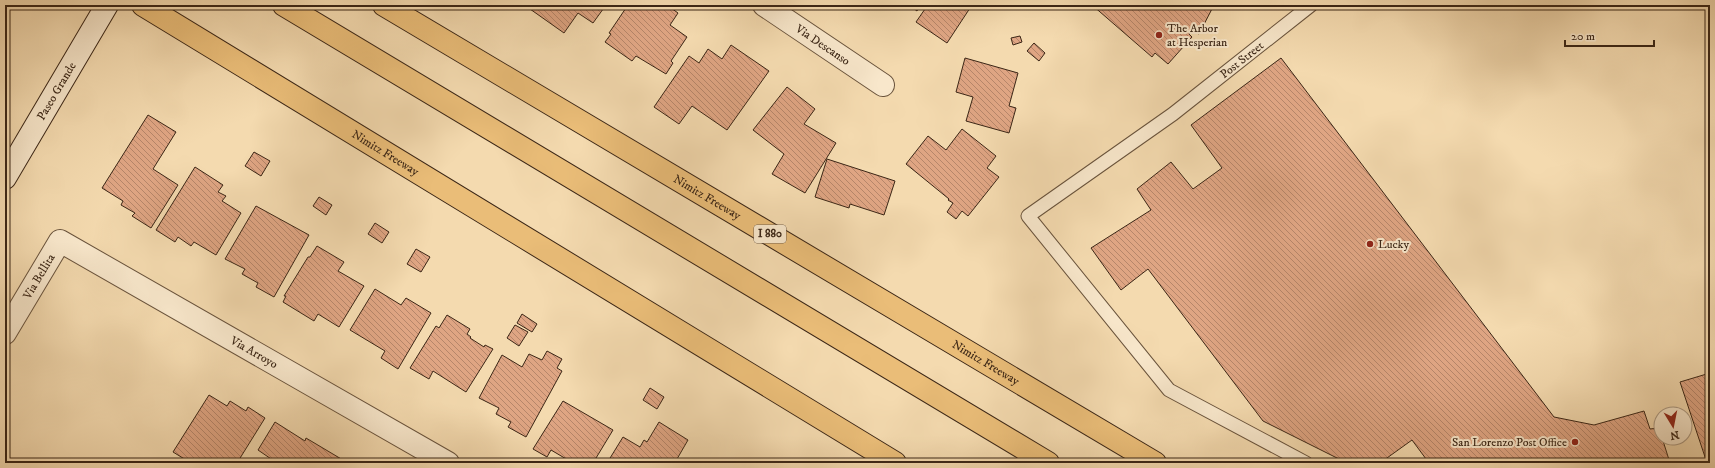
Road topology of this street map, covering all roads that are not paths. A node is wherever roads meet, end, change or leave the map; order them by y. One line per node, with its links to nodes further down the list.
1 (107, 5): 8 (street, Paseo Grande)
2 (143, 5): 13 (highway, Nimitz Freeway)
3 (284, 5): 14 (highway)
4 (384, 5): 15 (highway, Nimitz Freeway / I 880)
5 (764, 5): 7 (street, Via Descanso)
6 (1311, 5): 16 (lane, Post Street)
7 (883, 85)
8 (5, 178)
9 (60, 241): 10 (street, Via Bellita); 11 (street, Via Arroyo)
10 (5, 333)
11 (422, 456): 12 (street, Via Arroyo)
12 (448, 463)
13 (895, 463)
14 (1048, 463)
15 (1155, 463)
16 (1306, 463)

